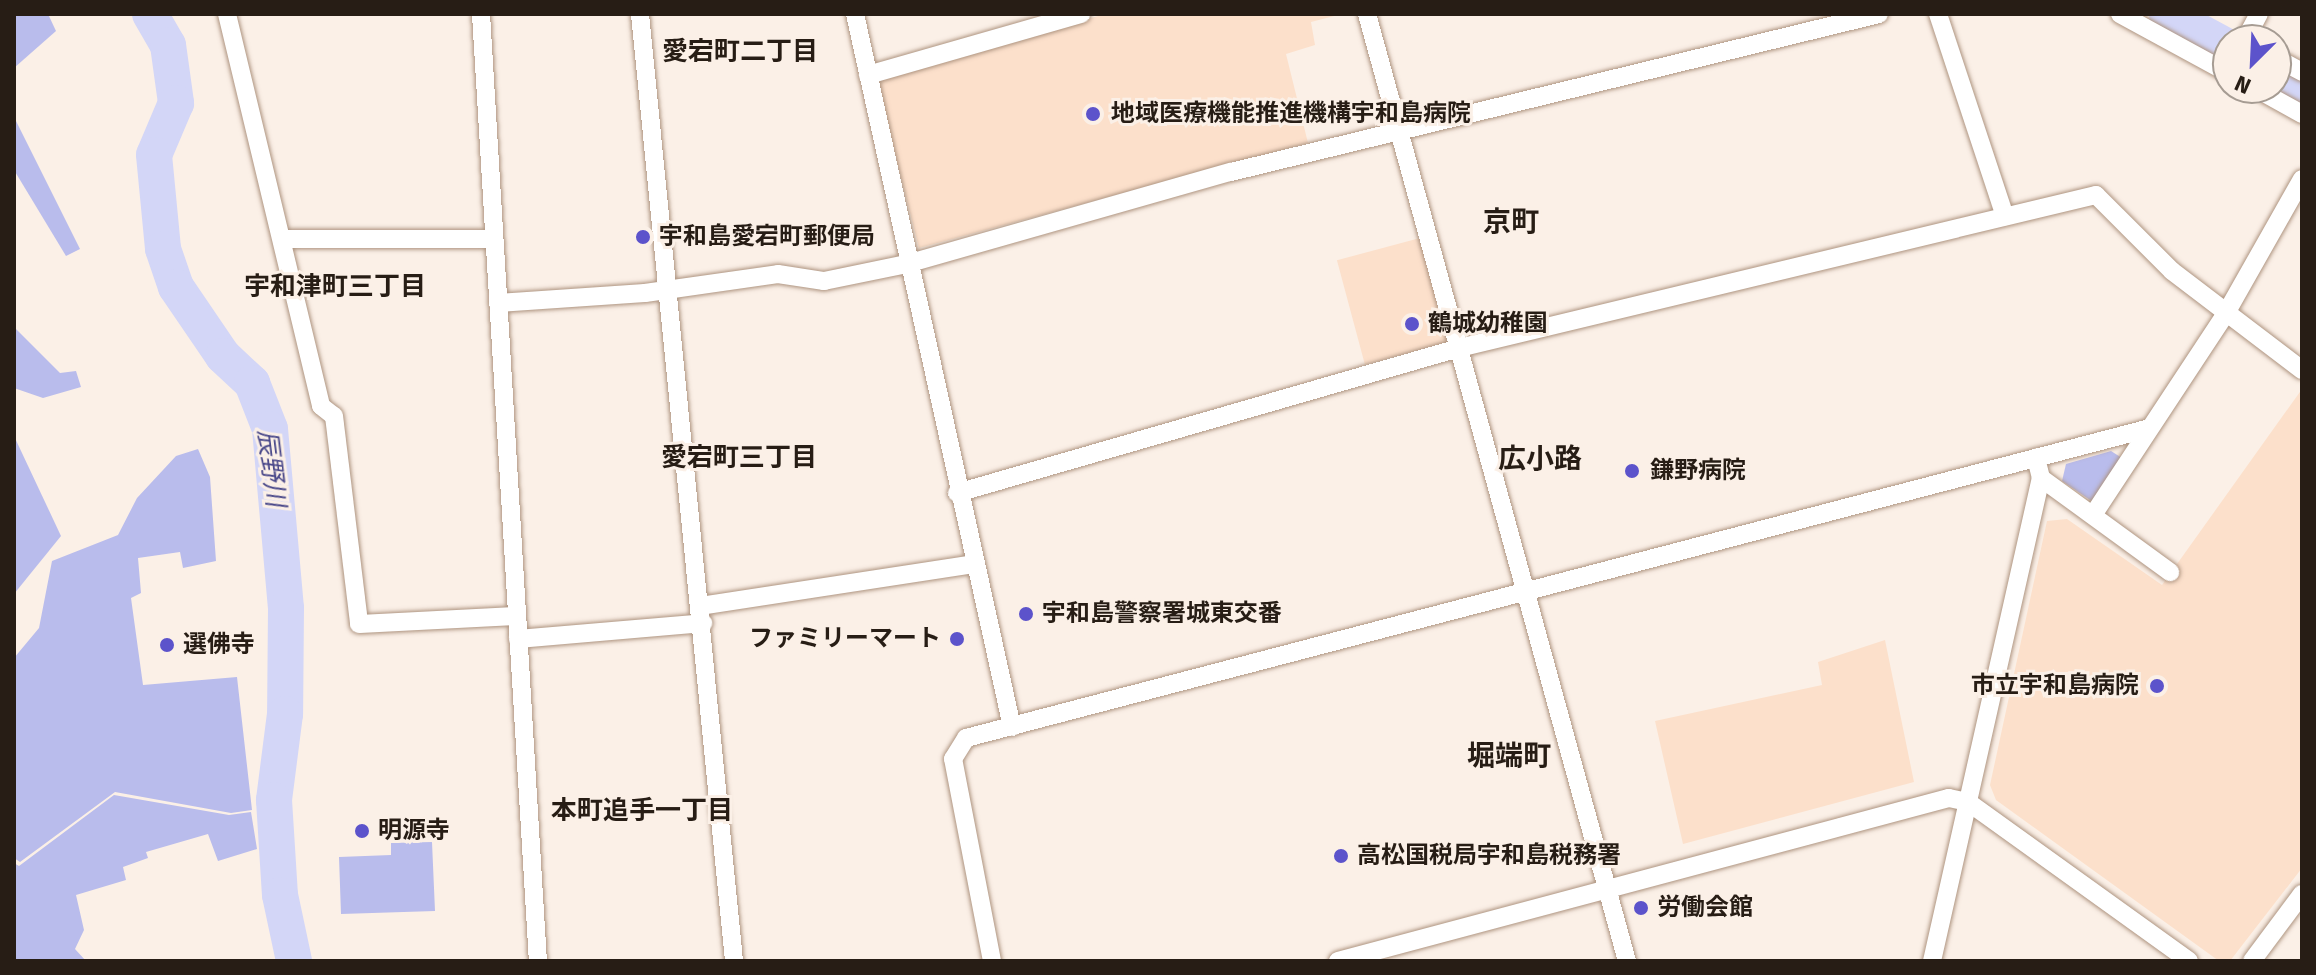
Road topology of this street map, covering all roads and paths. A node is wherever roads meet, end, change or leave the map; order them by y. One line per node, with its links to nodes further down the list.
1 (227, 14): 17 (street)
2 (481, 14): 18 (street)
3 (640, 14): 20 (street)
4 (855, 14): 11 (street)
5 (1081, 14): 11 (street)
6 (1367, 14): 14 (street)
7 (1879, 14): 14 (street)
8 (1938, 14): 16 (street)
9 (2120, 14): 10 (street)
10 (2212, 64)
11 (868, 75): 19 (street)
12 (2284, 104): 13 (street)
13 (2302, 114)
14 (1400, 129): 19 (street); 23 (street)
15 (2302, 179): 22 (street)
16 (2005, 216): 22 (street); 23 (street)
17 (284, 239): 18 (street); 34 (street)
18 (494, 239): 21 (street)
19 (907, 264): 20 (street); 28 (street)
20 (668, 290): 21 (street); 33 (street)
21 (498, 303): 34 (street)
22 (2225, 315): 24 (street); 25 (street)
23 (1459, 348): 28 (street); 32 (street)
24 (2302, 370)
25 (2146, 429): 26 (street); 29 (street)
26 (2036, 458): 27 (street); 32 (street)
27 (2041, 478): 29 (street); 37 (street)
28 (957, 493): 30 (street)
29 (2093, 515): 31 (street)
30 (973, 564): 33 (street); 36 (street)
31 (2170, 572)
32 (1526, 587): 36 (street); 38 (street)
33 (702, 615): 35 (street); 41 (street)
34 (516, 616): 35 (street)
35 (518, 639): 40 (street)
36 (1012, 727): 42 (street)
37 (1968, 802): 38 (street); 45 (street); 46 (street)
38 (1608, 886): 43 (street); 44 (street)
39 (2299, 903): 47 (street)
40 (538, 961)
41 (734, 961)
42 (992, 961)
43 (1338, 961)
44 (1627, 961)
45 (1932, 961)
46 (2189, 961)
47 (2252, 961)

